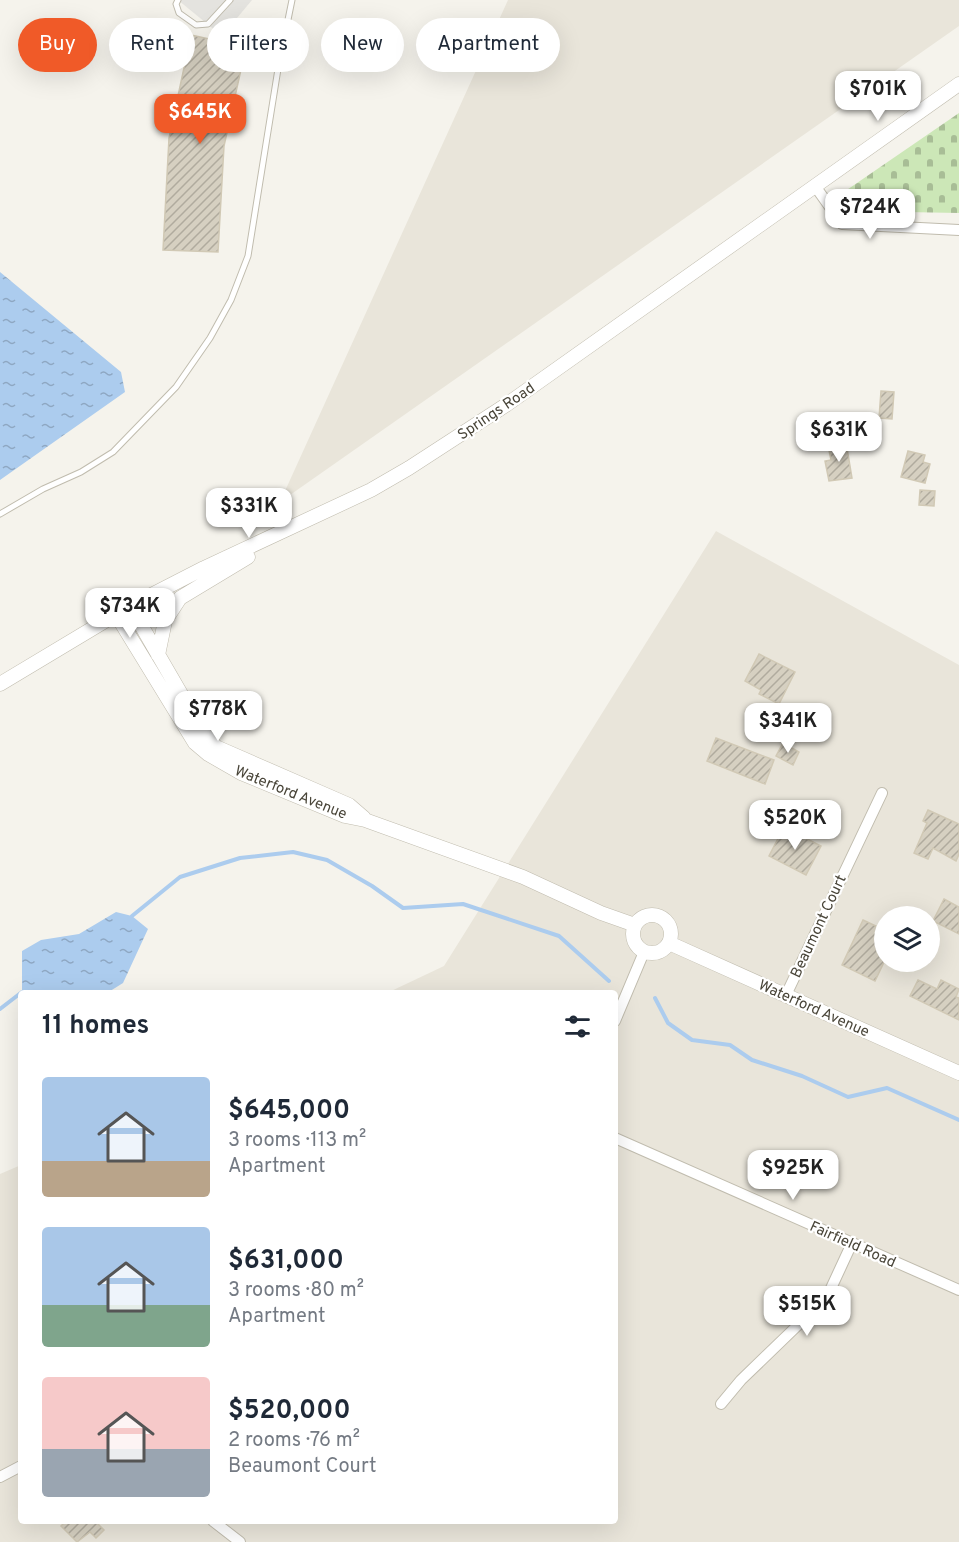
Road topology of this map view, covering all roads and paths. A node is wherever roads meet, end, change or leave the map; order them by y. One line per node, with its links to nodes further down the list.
1 (178, 0): 2 (lane)
2 (230, 0)
3 (292, 0): 8 (lane)
4 (959, 84): 5 (street, Springs Road)
5 (815, 186): 6 (street); 7 (street, Springs Road)
6 (959, 230)
7 (405, 470): 9 (street, Springs Road); 11 (street)
8 (0, 514)
9 (130, 606): 10 (street, Springs Road); 11 (street, Waterford Avenue)
10 (116, 614): 12 (street, Springs Road); 14 (street, Waterford Avenue)
11 (158, 655): 14 (street, Waterford Avenue)
12 (0, 684)
13 (882, 793): 18 (street, Beaumont Court)
14 (365, 820): 15 (street, Waterford Avenue)
15 (635, 925): 16 (street); 17 (street)
16 (669, 943): 17 (street); 18 (street, Waterford Avenue)
17 (644, 952): 19 (street)
18 (786, 995): 20 (street, Waterford Avenue)
19 (618, 1014)
20 (959, 1073)
21 (618, 1139): 22 (street, Fairfield Road)
22 (852, 1243): 23 (street, Fairfield Road); 24 (street)
23 (959, 1290)
24 (721, 1404)
25 (18, 1468): 26 (street)
26 (0, 1477)
27 (217, 1524): 28 (street)
28 (240, 1542)

